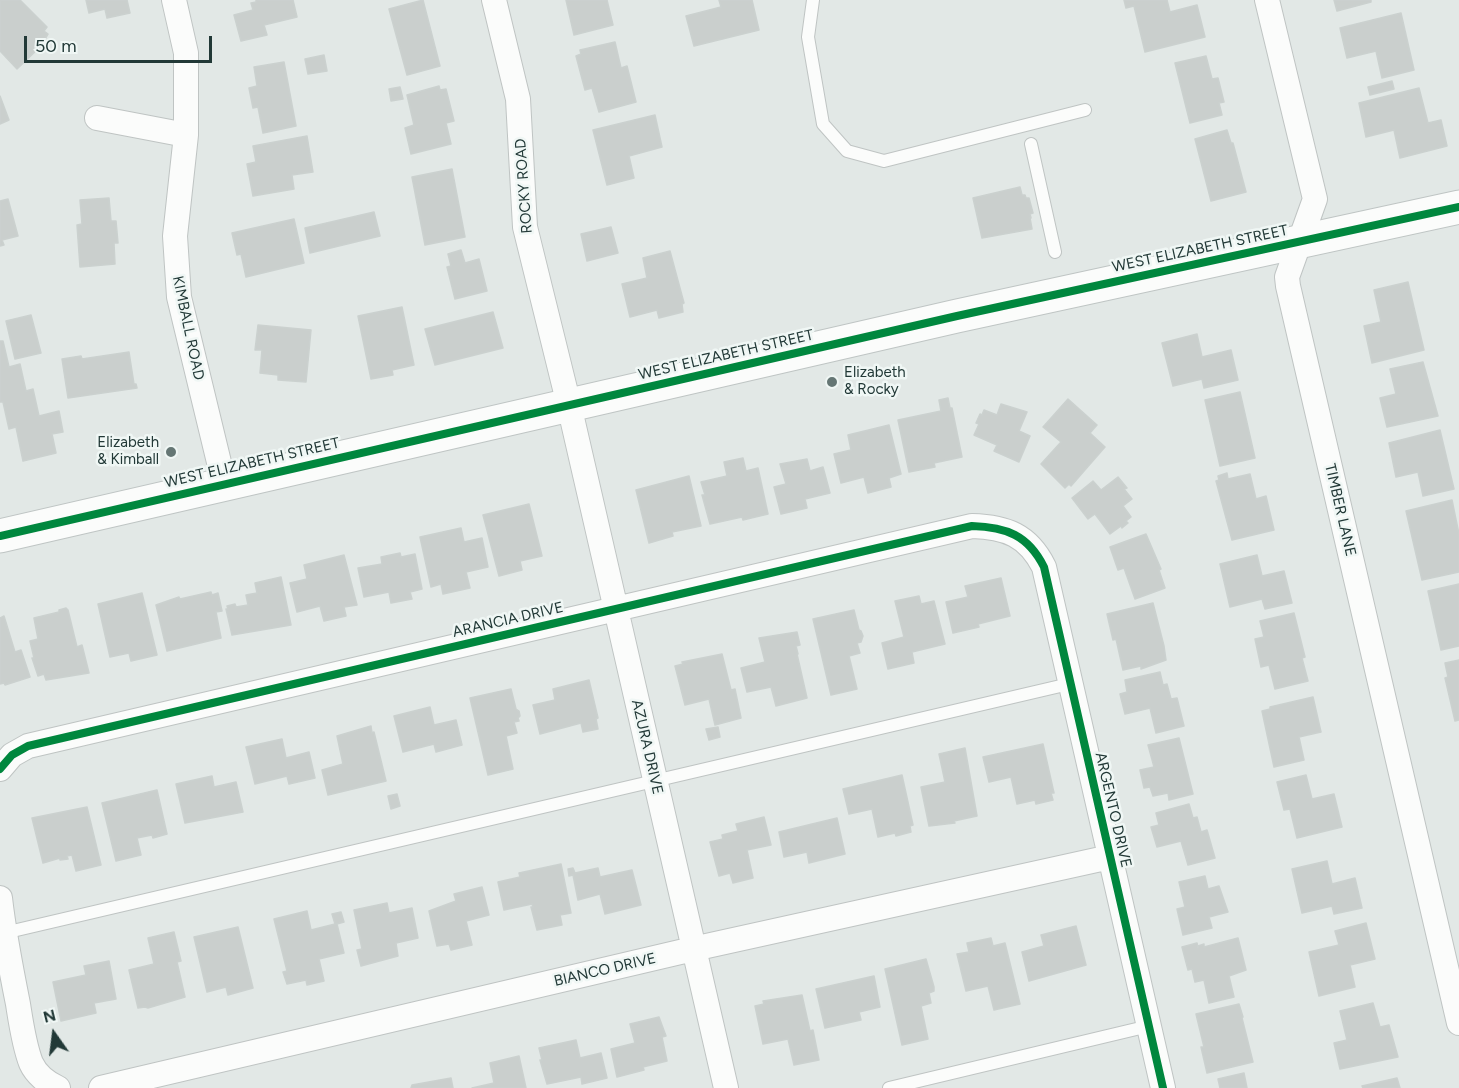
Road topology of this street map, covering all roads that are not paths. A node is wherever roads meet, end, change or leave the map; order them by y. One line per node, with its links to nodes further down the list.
1 (174, 0): 7 (street, KIMBALL ROAD)
2 (494, 0): 12 (street, ROCKY ROAD)
3 (813, 0): 5 (lane)
4 (1267, 0): 10 (street, TIMBER LANE)
5 (1085, 110)
6 (97, 118): 7 (street)
7 (186, 135): 13 (street, KIMBALL ROAD)
8 (1031, 144): 11 (lane)
9 (1459, 207): 10 (main road, WEST ELIZABETH STREET)
10 (1301, 241): 12 (main road, WEST ELIZABETH STREET); 24 (street, TIMBER LANE)
11 (1055, 252)
12 (569, 405): 13 (main road, WEST ELIZABETH STREET); 16 (street, AZURA DRIVE)
13 (224, 483): 14 (main road, WEST ELIZABETH STREET)
14 (0, 536)
15 (1027, 543): 16 (street, ARANCIA DRIVE); 17 (street, ARGENTO DRIVE)
16 (615, 609): 18 (street, ARANCIA DRIVE); 19 (street, AZURA DRIVE)
17 (1069, 684): 19 (lane); 20 (street, ARGENTO DRIVE)
18 (0, 769)
19 (655, 781): 22 (lane); 23 (street, AZURA DRIVE)
20 (1110, 857): 23 (street, BIANCO DRIVE); 25 (street, ARGENTO DRIVE)
21 (0, 898): 22 (street)
22 (4, 933): 26 (street)
23 (693, 949): 27 (street, BIANCO DRIVE); 28 (street, AZURA DRIVE)
24 (1459, 1023)
25 (1149, 1026): 29 (lane); 30 (street, ARGENTO DRIVE)
26 (58, 1088)
27 (101, 1088)
28 (726, 1088)
29 (889, 1088)
30 (1163, 1088)

